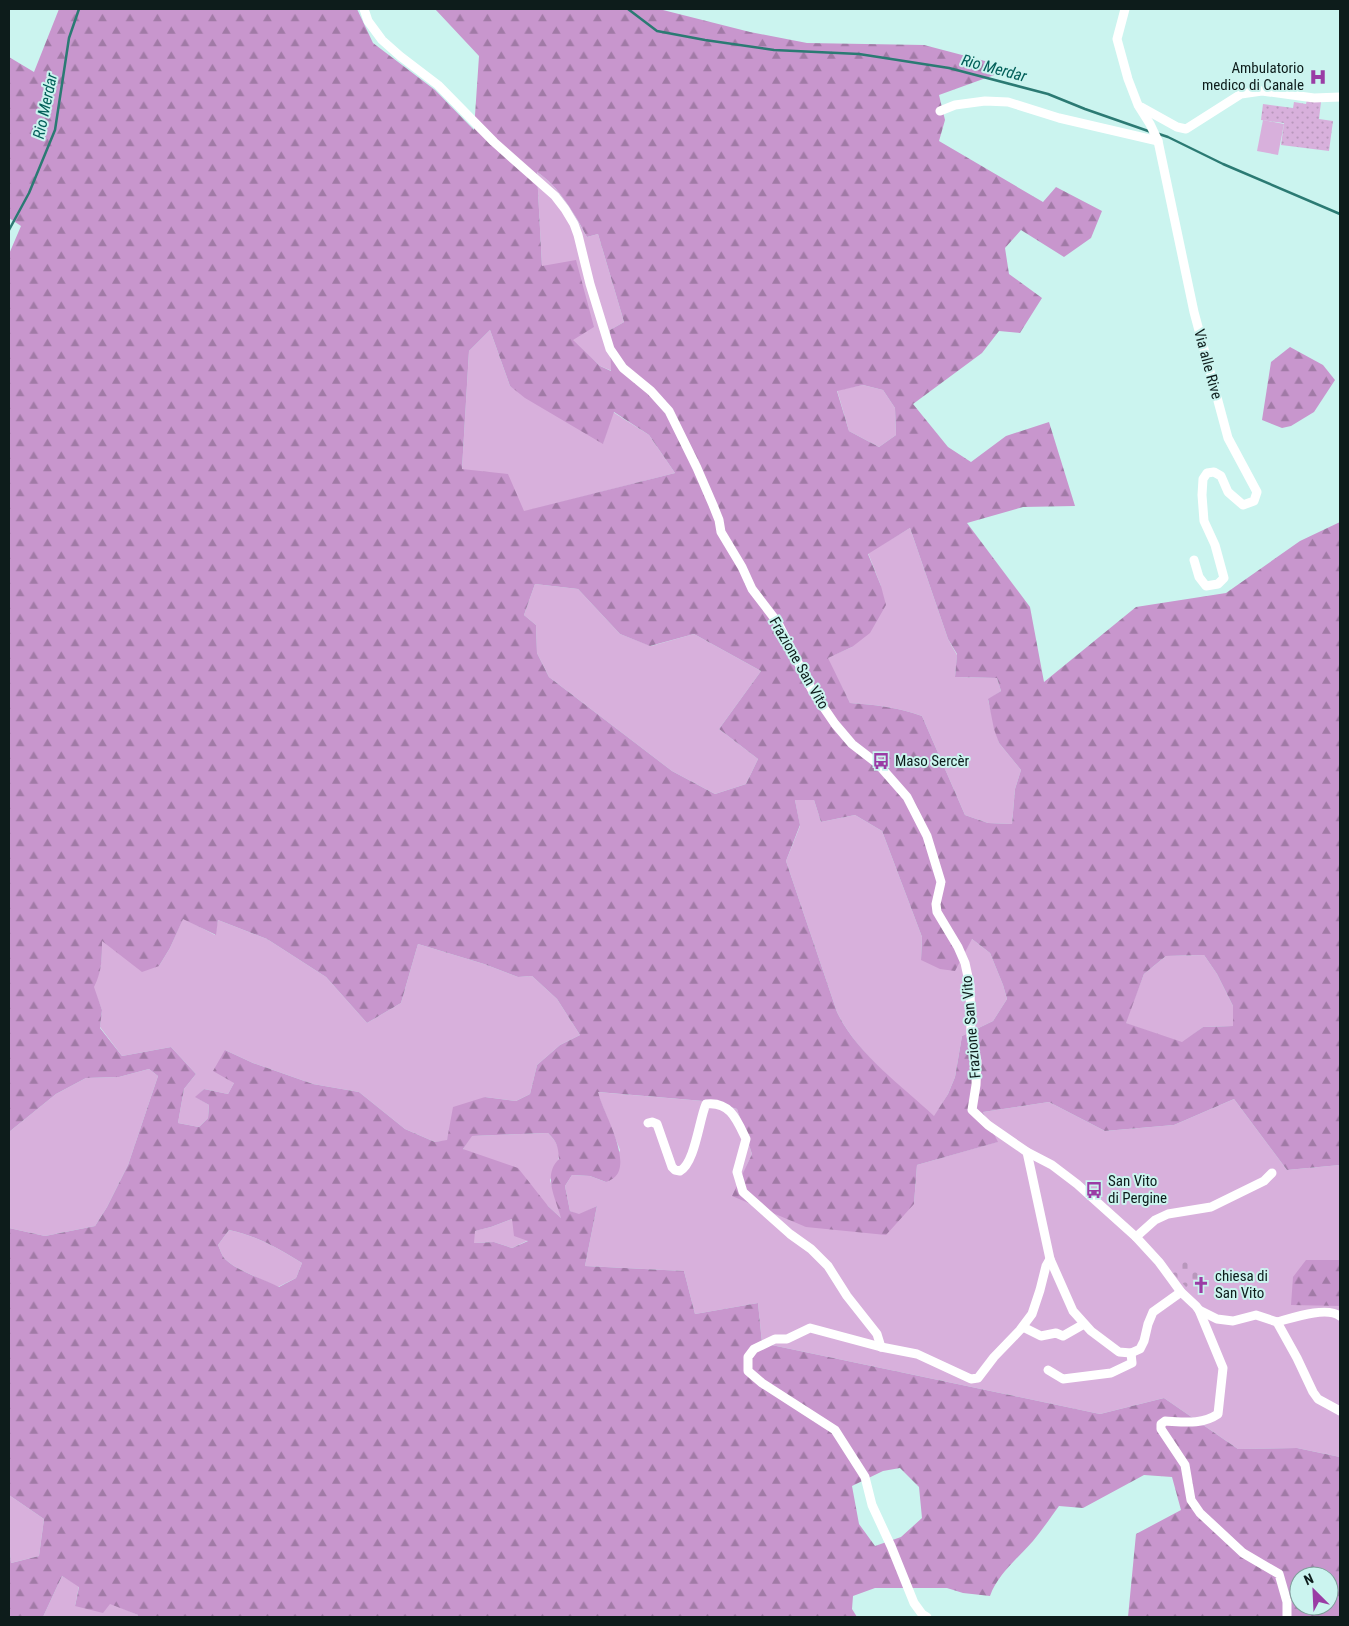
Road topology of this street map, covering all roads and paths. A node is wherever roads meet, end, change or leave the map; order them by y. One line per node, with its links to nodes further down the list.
1 (364, 9): 9 (street, Frazione San Vito)
2 (1124, 9): 4 (street, Via alle Rive)
3 (1340, 97): 4 (street)
4 (1138, 105): 6 (street, Via alle Rive)
5 (940, 111): 6 (street)
6 (1155, 134): 7 (street, Via alle Rive)
7 (1194, 560)
8 (648, 1123): 19 (street)
9 (1027, 1152): 11 (street); 12 (street)
10 (1272, 1173): 11 (street)
11 (1136, 1237): 13 (street)
12 (1050, 1259): 17 (street); 18 (street)
13 (1181, 1292): 14 (street); 20 (street)
14 (1199, 1310): 16 (street); 24 (street)
15 (1340, 1316): 16 (street)
16 (1276, 1322): 22 (street)
17 (1084, 1324): 18 (street); 20 (street)
18 (1022, 1327): 19 (street)
19 (881, 1347): 23 (street)
20 (1131, 1353): 21 (street)
21 (1048, 1370)
22 (1340, 1411)
23 (927, 1617)
24 (1287, 1617)

